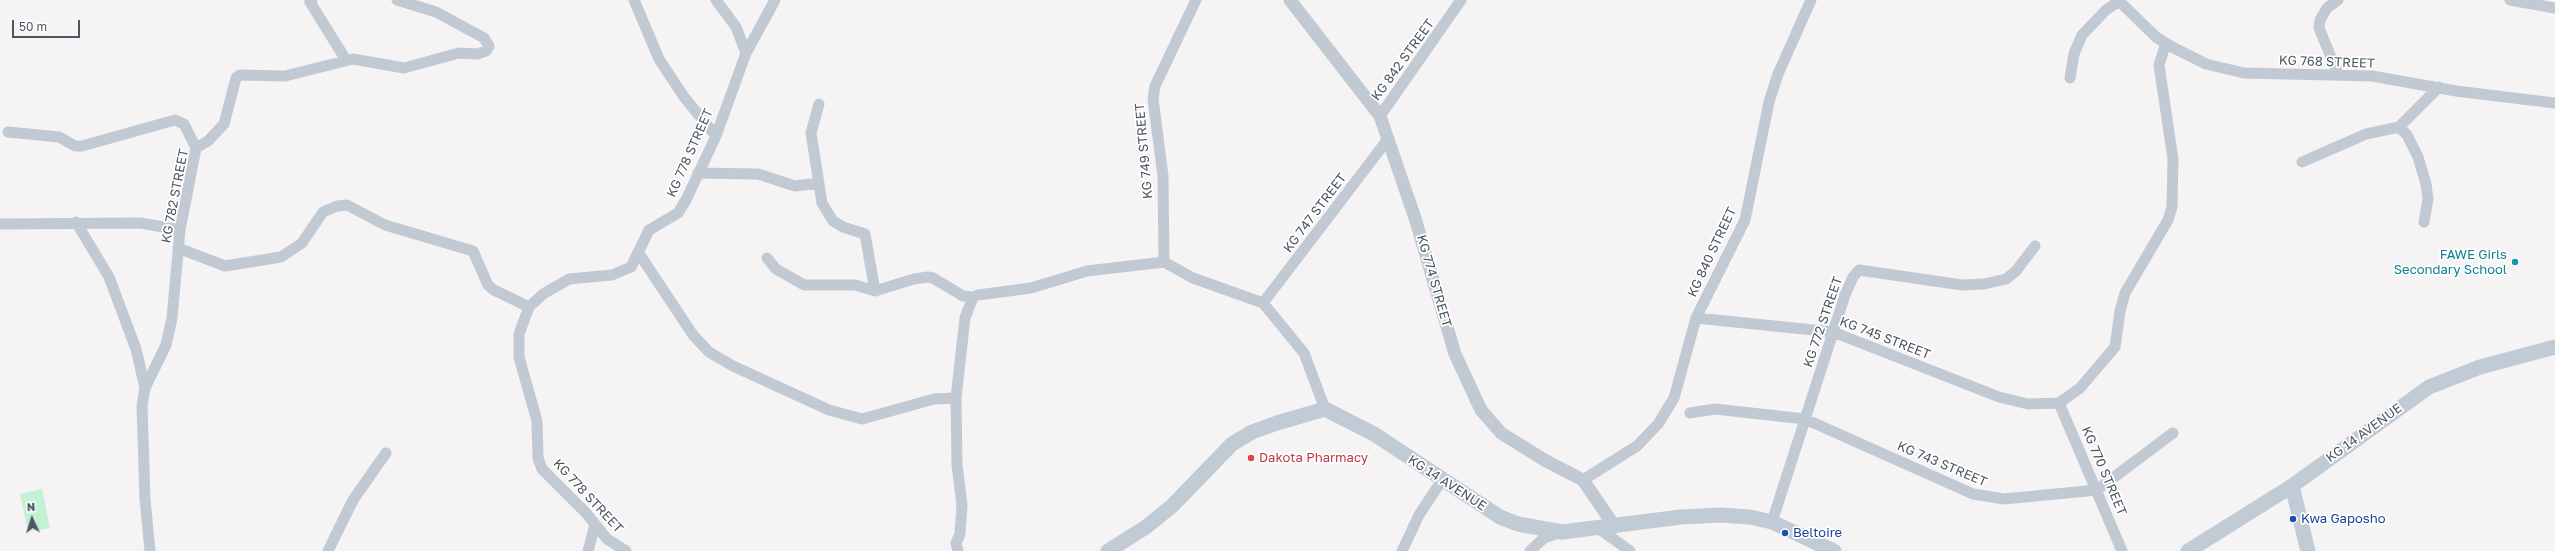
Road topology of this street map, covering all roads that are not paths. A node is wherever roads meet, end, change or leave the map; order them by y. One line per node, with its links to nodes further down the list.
1 (397, 0): 17 (street, KG 782 STREET)
2 (634, 0): 26 (street)
3 (716, 0): 16 (street)
4 (775, 0): 16 (street, KG 778 STREET)
5 (1196, 0): 40 (street, KG 749 STREET)
6 (1290, 0): 23 (street, KG 774 STREET)
7 (1461, 0): 23 (street, KG 842 STREET)
8 (1811, 0): 45 (street, KG 840 STREET)
9 (2338, 0): 18 (street)
10 (2510, 0): 13 (street)
11 (311, 1): 17 (street)
12 (2119, 1): 15 (street, KG 768 STREET); 19 (street)
13 (2537, 2): 14 (street)
14 (2555, 8)
15 (2166, 43): 18 (street, KG 768 STREET); 50 (street)
16 (746, 53): 26 (street, KG 778 STREET)
17 (346, 60): 28 (street, KG 782 STREET)
18 (2338, 74): 20 (street, KG 768 STREET)
19 (2070, 78)
20 (2440, 87): 21 (street, KG 768 STREET); 24 (street)
21 (2555, 103)
22 (818, 104): 31 (street)
23 (1380, 116): 27 (street, KG 774 STREET)
24 (2399, 127): 29 (street); 33 (street)
25 (8, 132): 28 (street)
26 (716, 136): 30 (street, KG 778 STREET)
27 (1388, 139): 43 (street, KG 747 STREET); 57 (street, KG 774 STREET)
28 (196, 148): 35 (street, KG 782 STREET)
29 (2302, 162)
30 (698, 173): 31 (street); 38 (street, KG 778 STREET)
31 (818, 183): 41 (street)
32 (76, 222): 34 (street); 35 (street); 48 (street)
33 (2424, 222)
34 (0, 224)
35 (180, 230): 37 (street, KG 782 STREET)
36 (2035, 246): 46 (street, KG 772 STREET)
37 (178, 248): 44 (street); 48 (street, KG 782 STREET)
38 (638, 252): 44 (street, KG 778 STREET); 49 (street)
39 (767, 258): 41 (street)
40 (1164, 262): 42 (street); 43 (street)
41 (875, 291): 42 (street)
42 (973, 297): 49 (street)
43 (1263, 303): 51 (street)
44 (529, 307): 61 (street, KG 778 STREET)
45 (1696, 318): 46 (street, KG 745 STREET); 57 (street, KG 840 STREET)
46 (1833, 332): 50 (street, KG 745 STREET); 53 (street, KG 772 STREET)
47 (2555, 347): 58 (main road, KG 14 AVENUE)
48 (145, 388): 65 (street, KG 782 STREET)
49 (956, 398): 69 (street)
50 (2059, 403): 59 (street, KG 770 STREET)
51 (1325, 409): 56 (main road, KG 14 AVENUE); 70 (main road)
52 (1690, 413): 53 (street, KG 743 STREET)
53 (1805, 420): 59 (street, KG 743 STREET); 60 (street, KG 772 STREET)
54 (2173, 433): 59 (street)
55 (386, 453): 66 (street)
56 (1442, 480): 64 (main road, KG 14 AVENUE); 71 (street)
57 (1583, 480): 62 (street, KG 774 STREET)
58 (2292, 486): 76 (main road, KG 14 AVENUE); 77 (main road)
59 (2097, 490): 75 (street, KG 770 STREET)
60 (1772, 522): 62 (main road, KG 14 AVENUE); 74 (main road, KG 14 AVENUE)
61 (595, 525): 67 (street); 68 (street, KG 778 STREET)
62 (1615, 527): 63 (main road, KG 14 AVENUE)
63 (1598, 528): 64 (main road, KG 14 AVENUE); 73 (street)
64 (1562, 532): 72 (street)
65 (150, 551)
66 (328, 551)
67 (588, 551)
68 (626, 551)
69 (958, 551)
70 (1108, 551)
71 (1402, 551)
72 (1530, 551)
73 (1630, 551)
74 (1834, 551)
75 (2122, 551)
76 (2188, 551)
77 (2308, 551)

